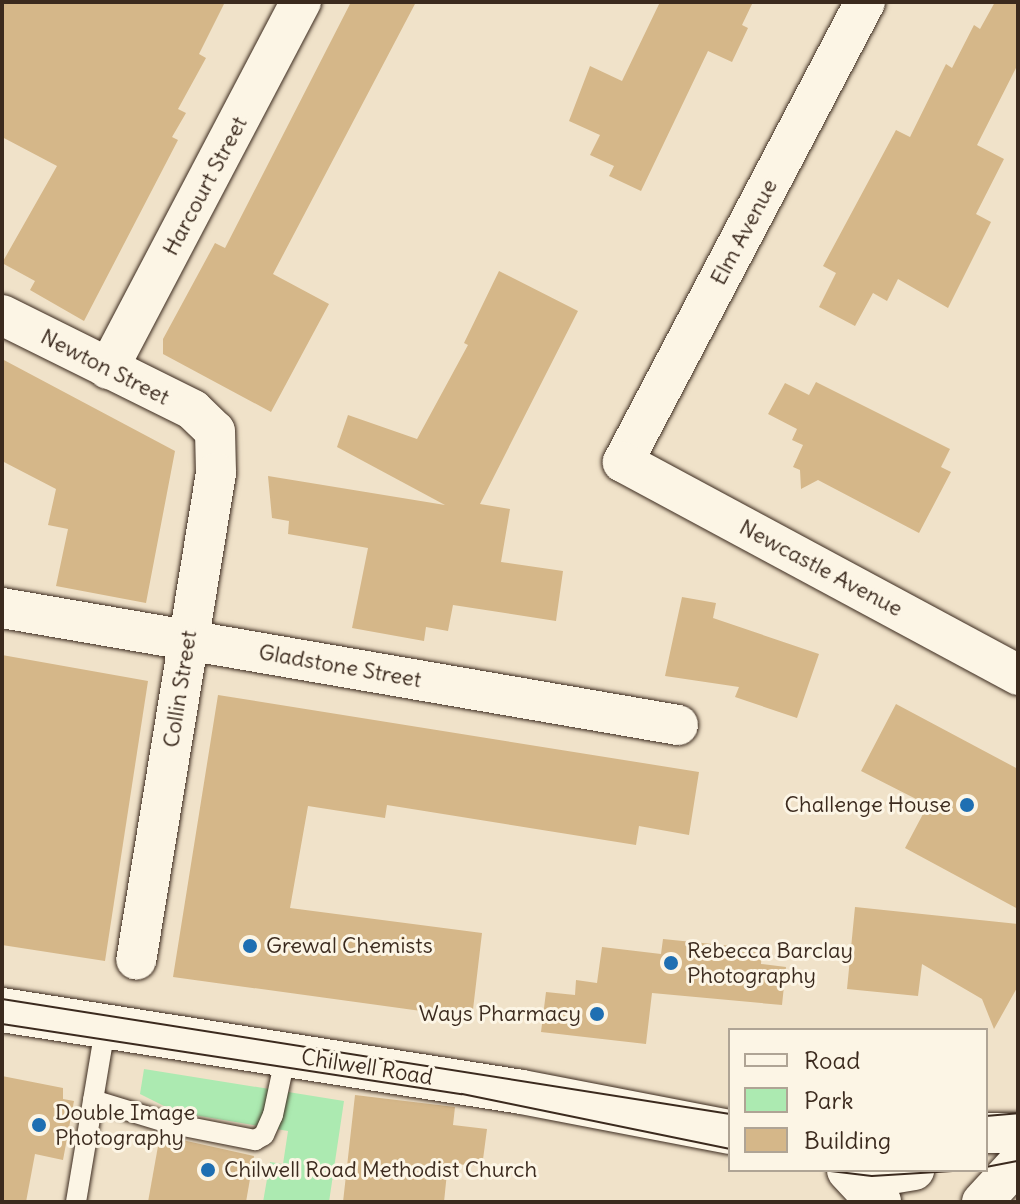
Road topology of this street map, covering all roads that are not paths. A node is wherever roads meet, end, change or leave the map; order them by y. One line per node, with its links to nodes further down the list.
1 (301, 2): 4 (street, Harcourt Street)
2 (865, 2): 6 (street, Elm Avenue)
3 (2, 315): 4 (street, Newton Street)
4 (108, 369): 5 (street, Newton Street)
5 (208, 421): 8 (street, Collin Street)
6 (623, 462): 9 (street, Newcastle Avenue)
7 (2, 608): 8 (street, Gladstone Street)
8 (188, 640): 10 (street, Gladstone Street); 11 (street, Collin Street)
9 (1018, 675)
10 (678, 725)
11 (136, 959)
12 (2, 1010): 13 (main road, Chilwell Road)
13 (105, 1028): 14 (main road, Chilwell Road); 15 (lane)
14 (286, 1054): 15 (lane); 16 (main road, Chilwell Road)
15 (93, 1100): 24 (lane)
16 (728, 1132)
17 (988, 1133): 18 (street)
18 (1018, 1133)
19 (1018, 1143): 20 (street)
20 (988, 1151)
21 (1018, 1163): 25 (street)
22 (907, 1172): 23 (street)
23 (863, 1184)
24 (76, 1202)
25 (982, 1202)

